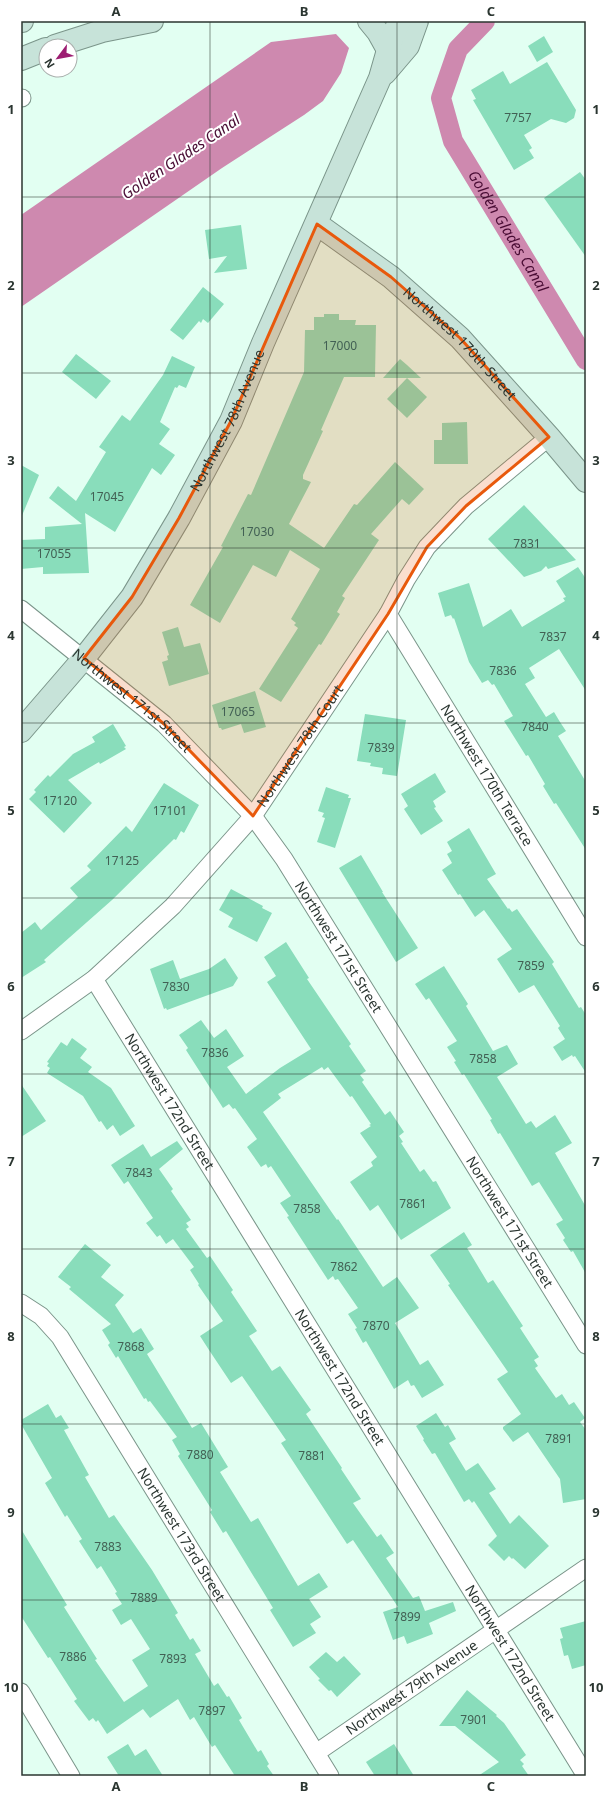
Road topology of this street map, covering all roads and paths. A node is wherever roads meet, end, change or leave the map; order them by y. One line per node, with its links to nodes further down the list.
1 (152, 21): 6 (street)
2 (369, 21): 7 (street)
3 (399, 21): 7 (street)
4 (417, 21): 7 (street)
5 (433, 21): 7 (street)
6 (78, 39)
7 (398, 48): 10 (street, Northwest 78th Avenue)
8 (38, 52): 9 (street)
9 (21, 59)
10 (317, 224): 11 (street, Northwest 170th Street); 15 (street, Northwest 78th Avenue)
11 (549, 437): 12 (street, Northwest 170th Street); 14 (street, Northwest 78th Court)
12 (586, 481)
13 (21, 609): 15 (street, Northwest 171st Street)
14 (388, 614): 17 (street, Northwest 78th Court); 18 (street, Northwest 170th Terrace)
15 (84, 658): 16 (street, Northwest 78th Avenue); 17 (street, Northwest 171st Street)
16 (21, 731)
17 (253, 816): 19 (street, Northwest 78th Court); 22 (street, Northwest 171st Street)
18 (586, 937)
19 (94, 979): 20 (street, Northwest 78th Court); 24 (street, Northwest 172nd Street)
20 (21, 1031)
21 (21, 1303): 26 (street, Northwest 173rd Street)
22 (586, 1345)
23 (586, 1568): 24 (street, Northwest 79th Avenue)
24 (496, 1630): 26 (street, Northwest 79th Avenue); 29 (street, Northwest 172nd Street)
25 (21, 1692): 27 (street)
26 (316, 1753): 28 (street, Northwest 173rd Street)
27 (71, 1776)
28 (330, 1776)
29 (586, 1776)

